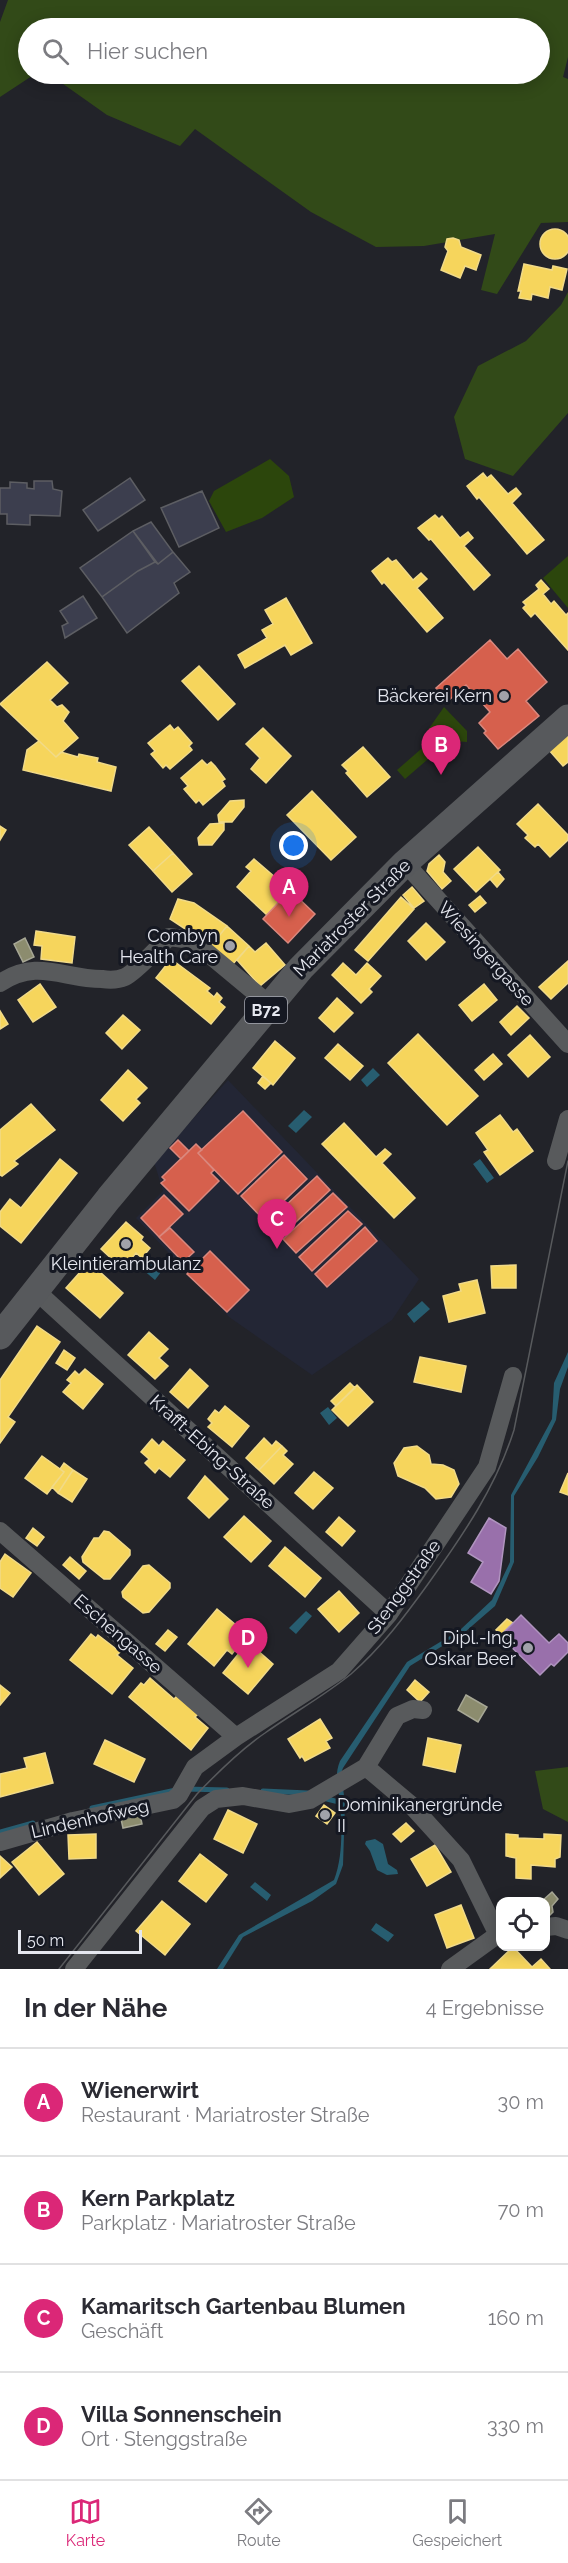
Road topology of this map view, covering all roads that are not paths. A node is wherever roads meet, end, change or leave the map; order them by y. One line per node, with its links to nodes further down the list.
1 (568, 718): 2 (main road, Mariatroster Straße / B72)
2 (405, 863): 4 (main road, Mariatroster Straße / B72); 5 (street, Wiesingergasse)
3 (0, 983): 4 (street)
4 (270, 1005): 8 (main road, Mariatroster Straße / B72)
5 (568, 1044)
6 (568, 1119): 7 (street)
7 (556, 1161)
8 (35, 1290): 9 (main road, Mariatroster Straße / B72); 12 (street, Krafft-Ebing-Straße)
9 (0, 1335)
10 (513, 1376): 12 (street, Stenggstraße)
11 (0, 1531): 14 (street, Eschengasse)
12 (389, 1614): 14 (street, Stenggstraße)
13 (423, 1710): 15 (street)
14 (236, 1737): 16 (street, Stenggstraße)
15 (360, 1771): 18 (street); 22 (street)
16 (182, 1789): 17 (street, Lindenhofweg)
17 (0, 1842)
18 (496, 1927)
19 (550, 1927): 20 (street)
20 (568, 1930)
21 (496, 1935): 23 (street)
22 (74, 1969)
23 (450, 1969)

